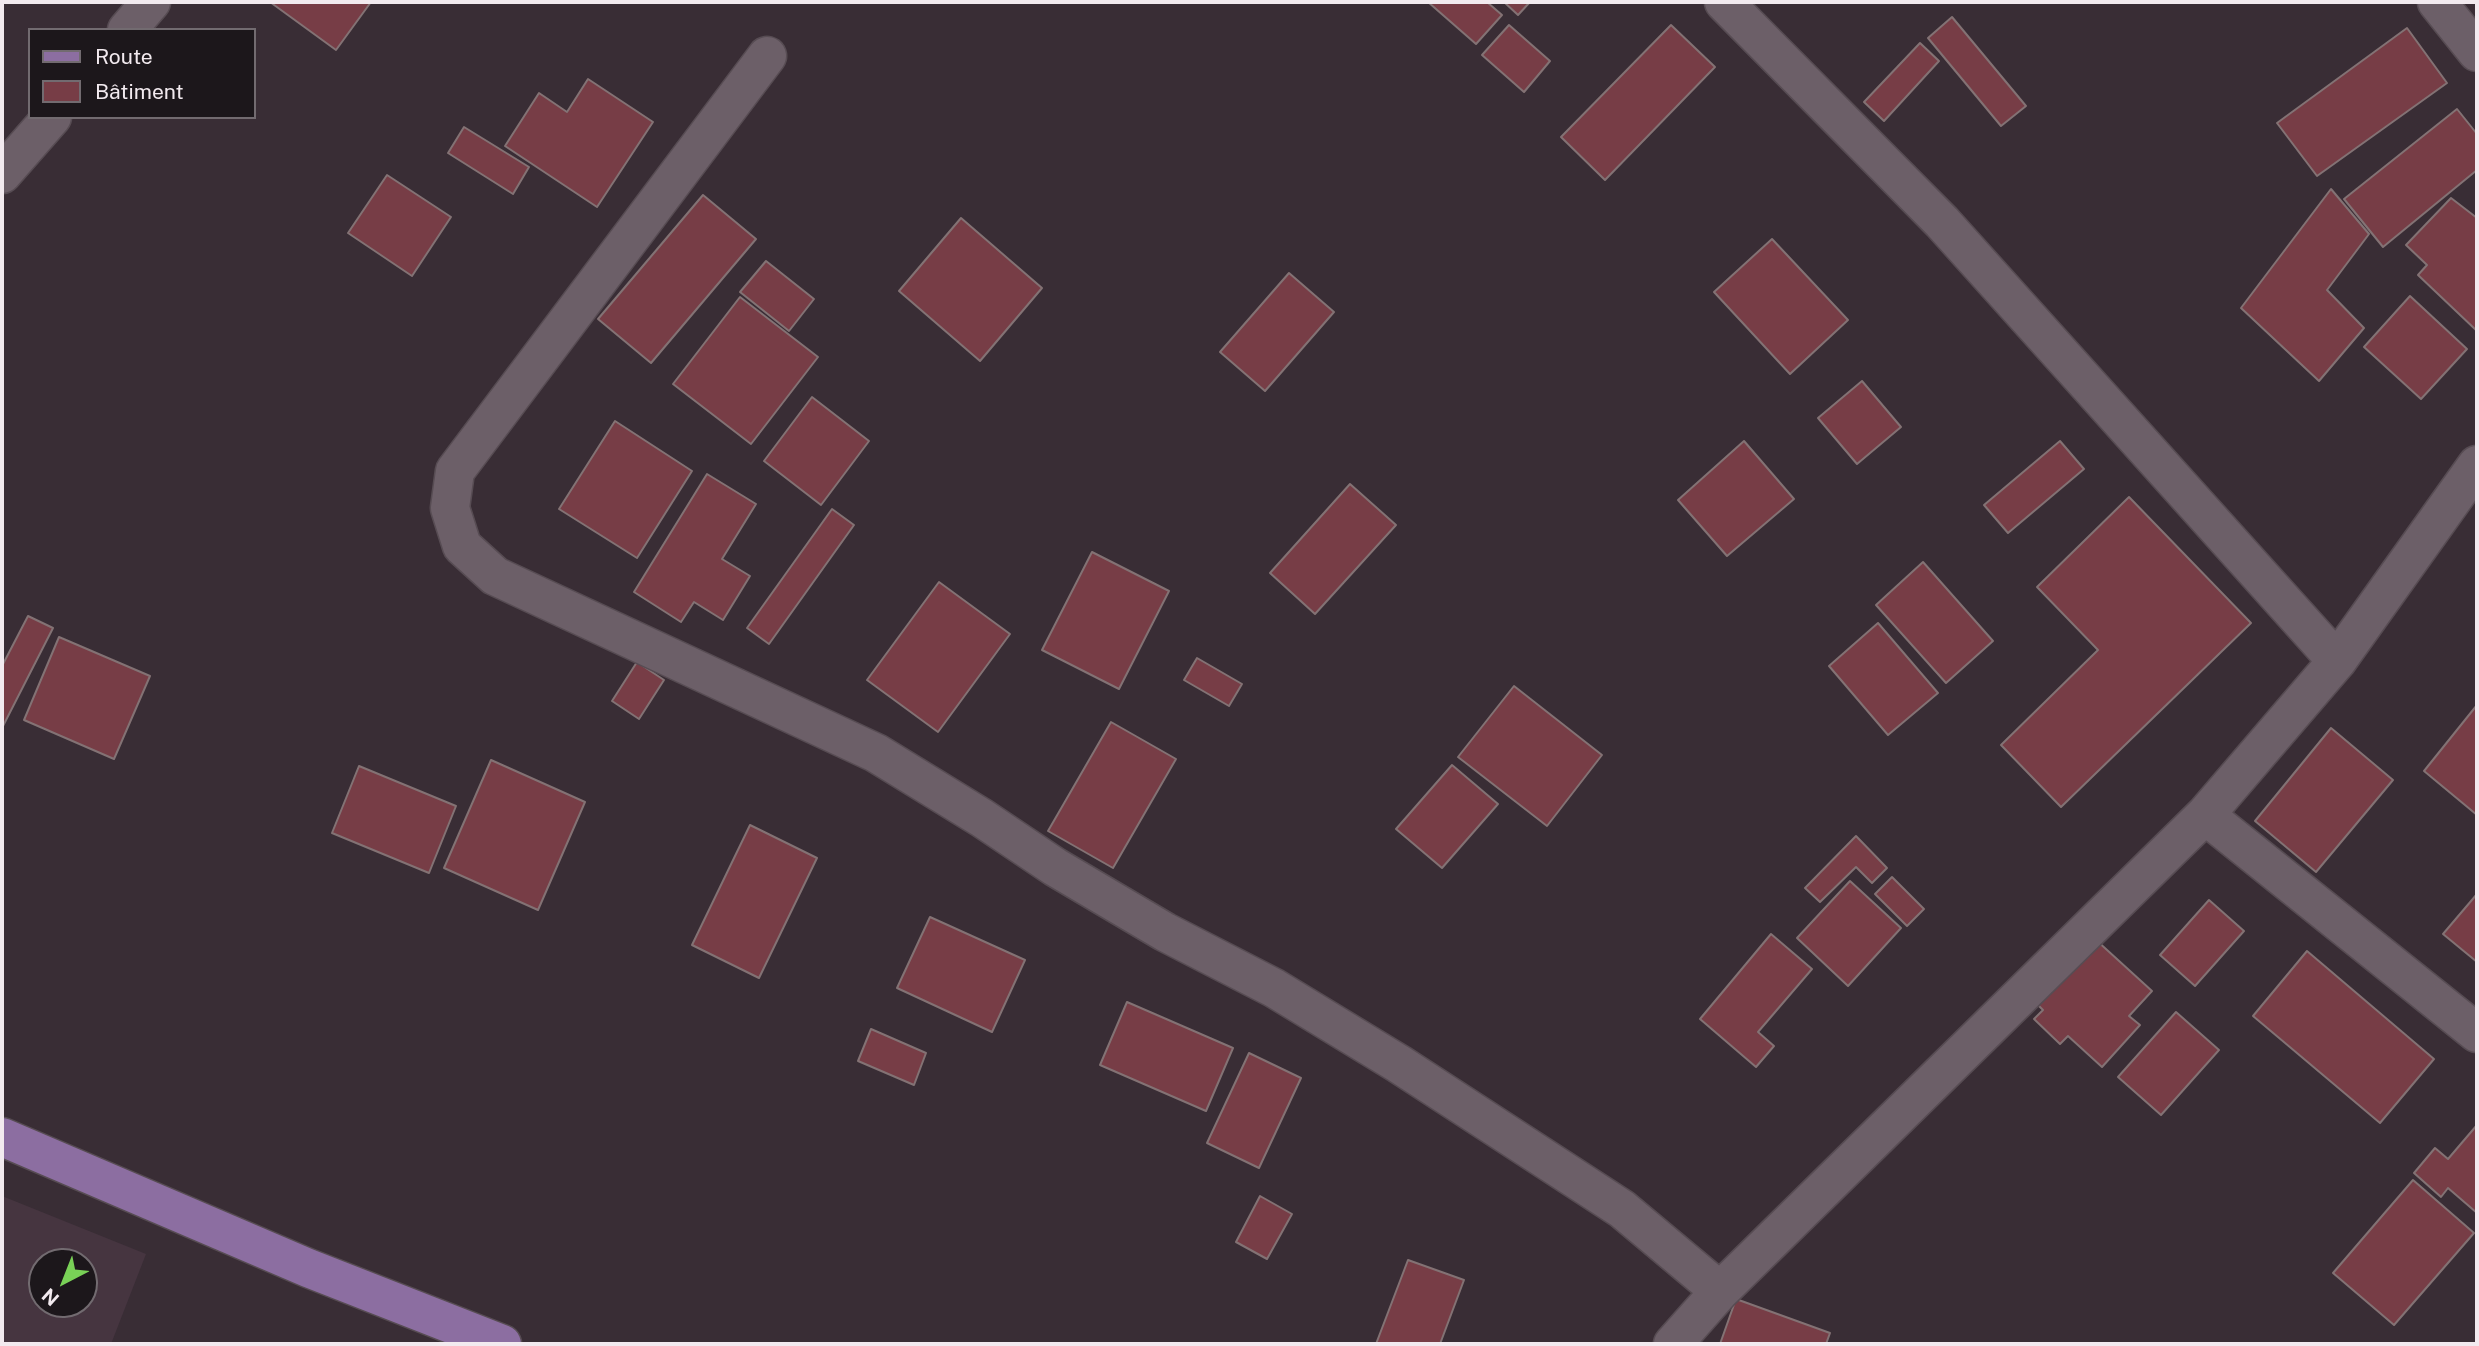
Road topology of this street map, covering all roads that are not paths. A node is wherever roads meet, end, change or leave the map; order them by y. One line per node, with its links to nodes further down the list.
1 (151, 2): 4 (street)
2 (1724, 2): 10 (street)
3 (2437, 2): 5 (street)
4 (129, 28)
5 (2477, 52)
6 (767, 56): 14 (street)
7 (50, 119): 8 (street)
8 (2, 174)
9 (2477, 465): 10 (street)
10 (2337, 661): 11 (street)
11 (2205, 815): 12 (street); 14 (street)
12 (2477, 1033)
13 (2, 1138): 15 (main road)
14 (1720, 1291): 16 (street)
15 (502, 1344)
16 (1673, 1344)

